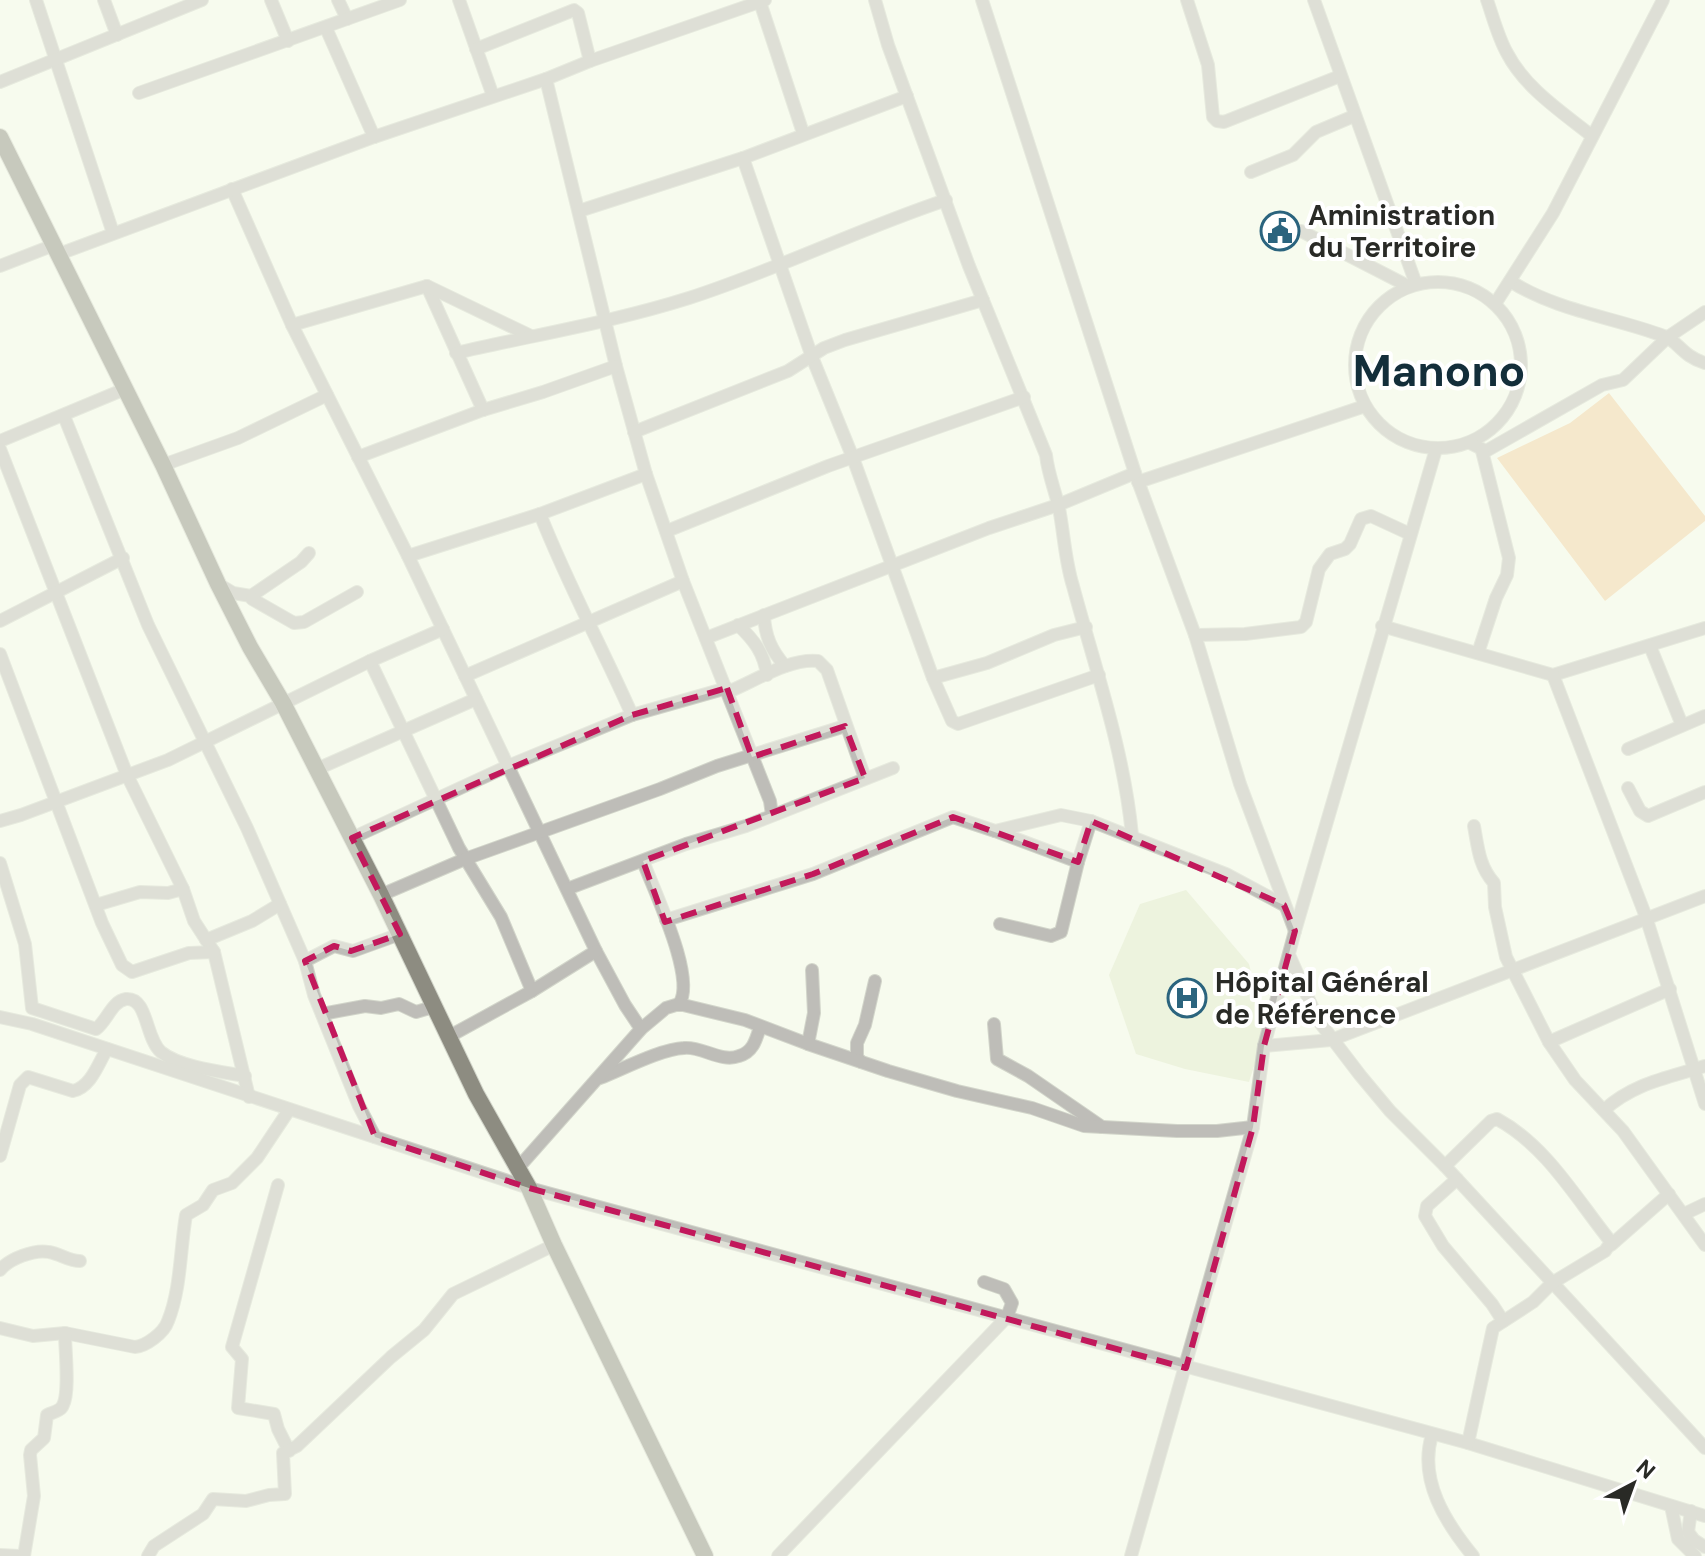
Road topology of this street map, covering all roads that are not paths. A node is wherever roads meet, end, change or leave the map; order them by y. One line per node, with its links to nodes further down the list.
1 (36, 0): 20 (street)
2 (104, 0): 17 (street)
3 (271, 0): 18 (street)
4 (338, 0): 15 (street)
5 (400, 0): 15 (street)
6 (459, 0): 19 (street)
7 (875, 0): 27 (street)
8 (982, 0): 73 (street)
9 (1187, 0): 22 (street)
10 (1314, 0): 22 (street)
11 (1487, 0): 30 (street)
12 (1663, 0): 30 (street)
13 (198, 1): 17 (street)
14 (755, 2): 21 (street); 29 (street)
15 (347, 19): 16 (street)
16 (326, 28): 18 (street); 32 (street)
17 (117, 35): 20 (street)
18 (288, 41): 25 (street)
19 (476, 49): 21 (street); 26 (street)
20 (56, 61): 24 (street); 39 (street)
21 (590, 61): 23 (street)
22 (1340, 76): 28 (street)
23 (546, 79): 26 (street); 37 (street)
24 (0, 82)
25 (139, 93)
26 (493, 96): 32 (street)
27 (907, 96): 29 (street); 36 (street)
28 (1354, 116): 34 (street); 44 (street)
29 (803, 133): 33 (street)
30 (1592, 136): 43 (street)
31 (0, 137): 40 (main road)
32 (374, 137): 35 (street)
33 (743, 158): 37 (street); 41 (street)
34 (1251, 172)
35 (232, 189): 39 (street); 50 (street)
36 (946, 200): 41 (street); 46 (street)
37 (579, 211): 49 (street)
38 (1301, 231): 44 (street)
39 (113, 233): 40 (street)
40 (57, 250): 42 (street); 57 (main road)
41 (782, 264): 49 (street); 54 (street)
42 (0, 266)
43 (1510, 281): 47 (street); 52 (street)
44 (1412, 285): 47 (street); 60 (street)
45 (427, 286): 50 (street); 51 (street); 53 (street)
46 (983, 300): 54 (street); 59 (street)
47 (1495, 304): 65 (street)
48 (1705, 312): 52 (street)
49 (605, 321): 51 (street); 56 (street)
50 (292, 325): 58 (street)
51 (531, 336): 53 (street)
52 (1668, 337): 55 (street); 68 (street)
53 (456, 353): 61 (street)
54 (812, 357): 63 (street); 70 (street)
55 (1705, 363)
56 (616, 366): 61 (street); 63 (street)
57 (125, 389): 62 (street); 71 (main road)
58 (327, 395): 69 (street); 71 (street)
59 (1024, 397): 70 (street); 74 (street)
60 (1365, 406): 67 (street); 73 (street)
61 (483, 410): 69 (street)
62 (64, 416): 64 (street); 80 (street)
63 (634, 432): 72 (street)
64 (0, 441)
65 (1470, 443): 67 (street); 68 (street)
66 (0, 449): 85 (street)
67 (1436, 449): 77 (street)
68 (1482, 451): 99 (street)
69 (358, 457): 79 (street)
70 (853, 458): 76 (street); 81 (street)
71 (163, 465): 83 (main road)
72 (646, 474): 75 (street); 76 (street)
73 (1136, 477): 74 (street); 96 (street)
74 (1058, 505): 81 (street); 93 (street)
75 (540, 514): 79 (street); 90 (street)
76 (667, 531): 82 (street)
77 (1410, 534): 92 (street); 96 (street)
78 (309, 553): 86 (street)
79 (408, 556): 95 (street)
80 (123, 558): 85 (street); 116 (street)
81 (892, 566): 87 (street); 107 (street)
82 (683, 581): 90 (street); 97 (street)
83 (218, 584): 86 (street); 88 (main road)
84 (357, 592): 86 (street)
85 (55, 594): 89 (street); 122 (street)
86 (256, 595): 88 (street)
87 (764, 615): 91 (street); 102 (street)
88 (236, 620): 110 (main road)
89 (0, 621)
90 (588, 624): 106 (street); 111 (street)
91 (738, 625): 97 (street); 103 (street)
92 (1382, 626): 99 (street); 150 (street)
93 (1086, 627): 104 (street); 107 (street)
94 (1705, 628): 98 (street)
95 (443, 629): 101 (street); 106 (street)
96 (1195, 635): 146 (street)
97 (706, 638): 108 (street)
98 (1650, 646): 105 (street); 113 (street)
99 (1478, 653): 105 (street)
100 (0, 654): 127 (street)
101 (370, 661): 110 (street); 115 (street)
102 (785, 666): 103 (street); 114 (street)
103 (767, 675): 108 (street)
104 (1099, 675): 107 (street); 134 (street)
105 (1553, 675): 147 (street)
106 (465, 676): 109 (street)
107 (933, 678)
108 (728, 690): 111 (street); 118 (street)
109 (476, 699): 115 (street); 119 (street)
110 (283, 703): 116 (street); 121 (main road)
111 (632, 715): 119 (street)
112 (1705, 716): 113 (street)
113 (1682, 725): 117 (street)
114 (845, 726): 118 (street); 123 (street)
115 (404, 730): 121 (street); 126 (street)
116 (205, 742): 122 (street); 144 (street)
117 (1628, 749)
118 (752, 757): 128 (street); 132 (street)
119 (508, 766): 126 (street); 132 (street)
120 (893, 768): 123 (street)
121 (317, 769): 135 (main road)
122 (127, 775): 127 (street); 140 (street)
123 (865, 778): 128 (street)
124 (1628, 788): 125 (street)
125 (1705, 792)
126 (437, 800): 135 (street); 136 (street)
127 (55, 802): 129 (street); 145 (street)
128 (772, 815): 137 (street)
129 (0, 821)
130 (1091, 821): 133 (street); 134 (street); 138 (street)
131 (1474, 826): 158 (street)
132 (539, 831): 136 (street); 141 (street)
133 (995, 831): 138 (street); 148 (street)
134 (1132, 835): 146 (street)
135 (352, 838): 142 (main road)
136 (465, 859): 142 (street); 161 (street)
137 (643, 861): 141 (street); 148 (street)
138 (1078, 862): 149 (street)
139 (0, 863): 164 (street)
140 (183, 889): 145 (street); 152 (street)
141 (567, 889): 153 (street)
142 (381, 895): 151 (main road)
143 (1705, 896): 147 (street)
144 (280, 904): 152 (street); 156 (street)
145 (96, 905): 154 (street)
146 (1284, 905): 150 (street)
147 (1646, 917): 158 (street); 160 (street)
148 (666, 920): 162 (street)
149 (1000, 924)
150 (1295, 931): 155 (street)
151 (400, 934): 156 (street); 163 (main road)
152 (206, 940): 154 (street)
153 (596, 951): 161 (street); 170 (street)
154 (214, 952): 179 (street)
155 (1290, 957): 172 (street); 175 (street)
156 (305, 961): 165 (street)
157 (812, 970): 174 (street)
158 (1513, 970): 172 (street); 173 (street)
159 (875, 981): 177 (street)
160 (1670, 989): 173 (street); 178 (street)
161 (532, 991): 171 (street)
162 (679, 1004): 169 (street); 170 (street)
163 (433, 1007): 165 (street); 171 (main road)
164 (32, 1008): 167 (street); 179 (street)
165 (322, 1014): 187 (street)
166 (0, 1017): 167 (street)
167 (32, 1024): 176 (street)
168 (994, 1024): 186 (street)
169 (760, 1027): 174 (street); 180 (street)
170 (641, 1029): 180 (street)
171 (448, 1037): 190 (main road)
172 (1331, 1040): 175 (street); 189 (street)
173 (1549, 1042): 184 (street)
174 (808, 1044): 177 (street)
175 (1264, 1046): 185 (street)
176 (107, 1049): 181 (street); 188 (street)
177 (861, 1062): 186 (street)
178 (1699, 1068): 182 (street); 184 (street)
179 (245, 1076): 181 (street)
180 (597, 1079): 190 (street)
181 (249, 1097): 183 (street)
182 (1705, 1104)
183 (289, 1110): 187 (street); 207 (street)
184 (1604, 1110): 194 (street)
185 (1253, 1127): 186 (street); 208 (street)
186 (1104, 1129)
187 (375, 1137): 193 (street)
188 (0, 1156)
189 (1445, 1166): 191 (street); 198 (street)
190 (518, 1168): 193 (main road)
191 (1457, 1179): 203 (street); 205 (street)
192 (278, 1185): 212 (street)
193 (529, 1188): 197 (main road); 204 (street)
194 (1669, 1194): 196 (street); 198 (street)
195 (1705, 1204): 196 (street)
196 (1684, 1214): 199 (street)
197 (554, 1245): 212 (street); 220 (main road)
198 (1611, 1245): 203 (street)
199 (1705, 1245)
200 (80, 1261): 201 (street)
201 (0, 1270)
202 (984, 1282): 204 (street)
203 (1552, 1283): 205 (street); 211 (street)
204 (1007, 1317): 208 (street); 221 (street)
205 (1503, 1321): 210 (street)
206 (0, 1328): 207 (street)
207 (65, 1333): 218 (street)
208 (1186, 1368): 209 (street); 222 (street)
209 (1432, 1435): 210 (street); 223 (street)
210 (1468, 1443): 213 (street)
211 (1705, 1448)
212 (289, 1451): 219 (street)
213 (1671, 1506): 214 (street); 224 (street)
214 (1691, 1511): 215 (street); 216 (street)
215 (1705, 1516)
216 (1705, 1547)
217 (0, 1555): 218 (street)
218 (22, 1556)
219 (148, 1556)
220 (705, 1556)
221 (778, 1556)
222 (1131, 1556)
223 (1473, 1556)
224 (1695, 1556)

